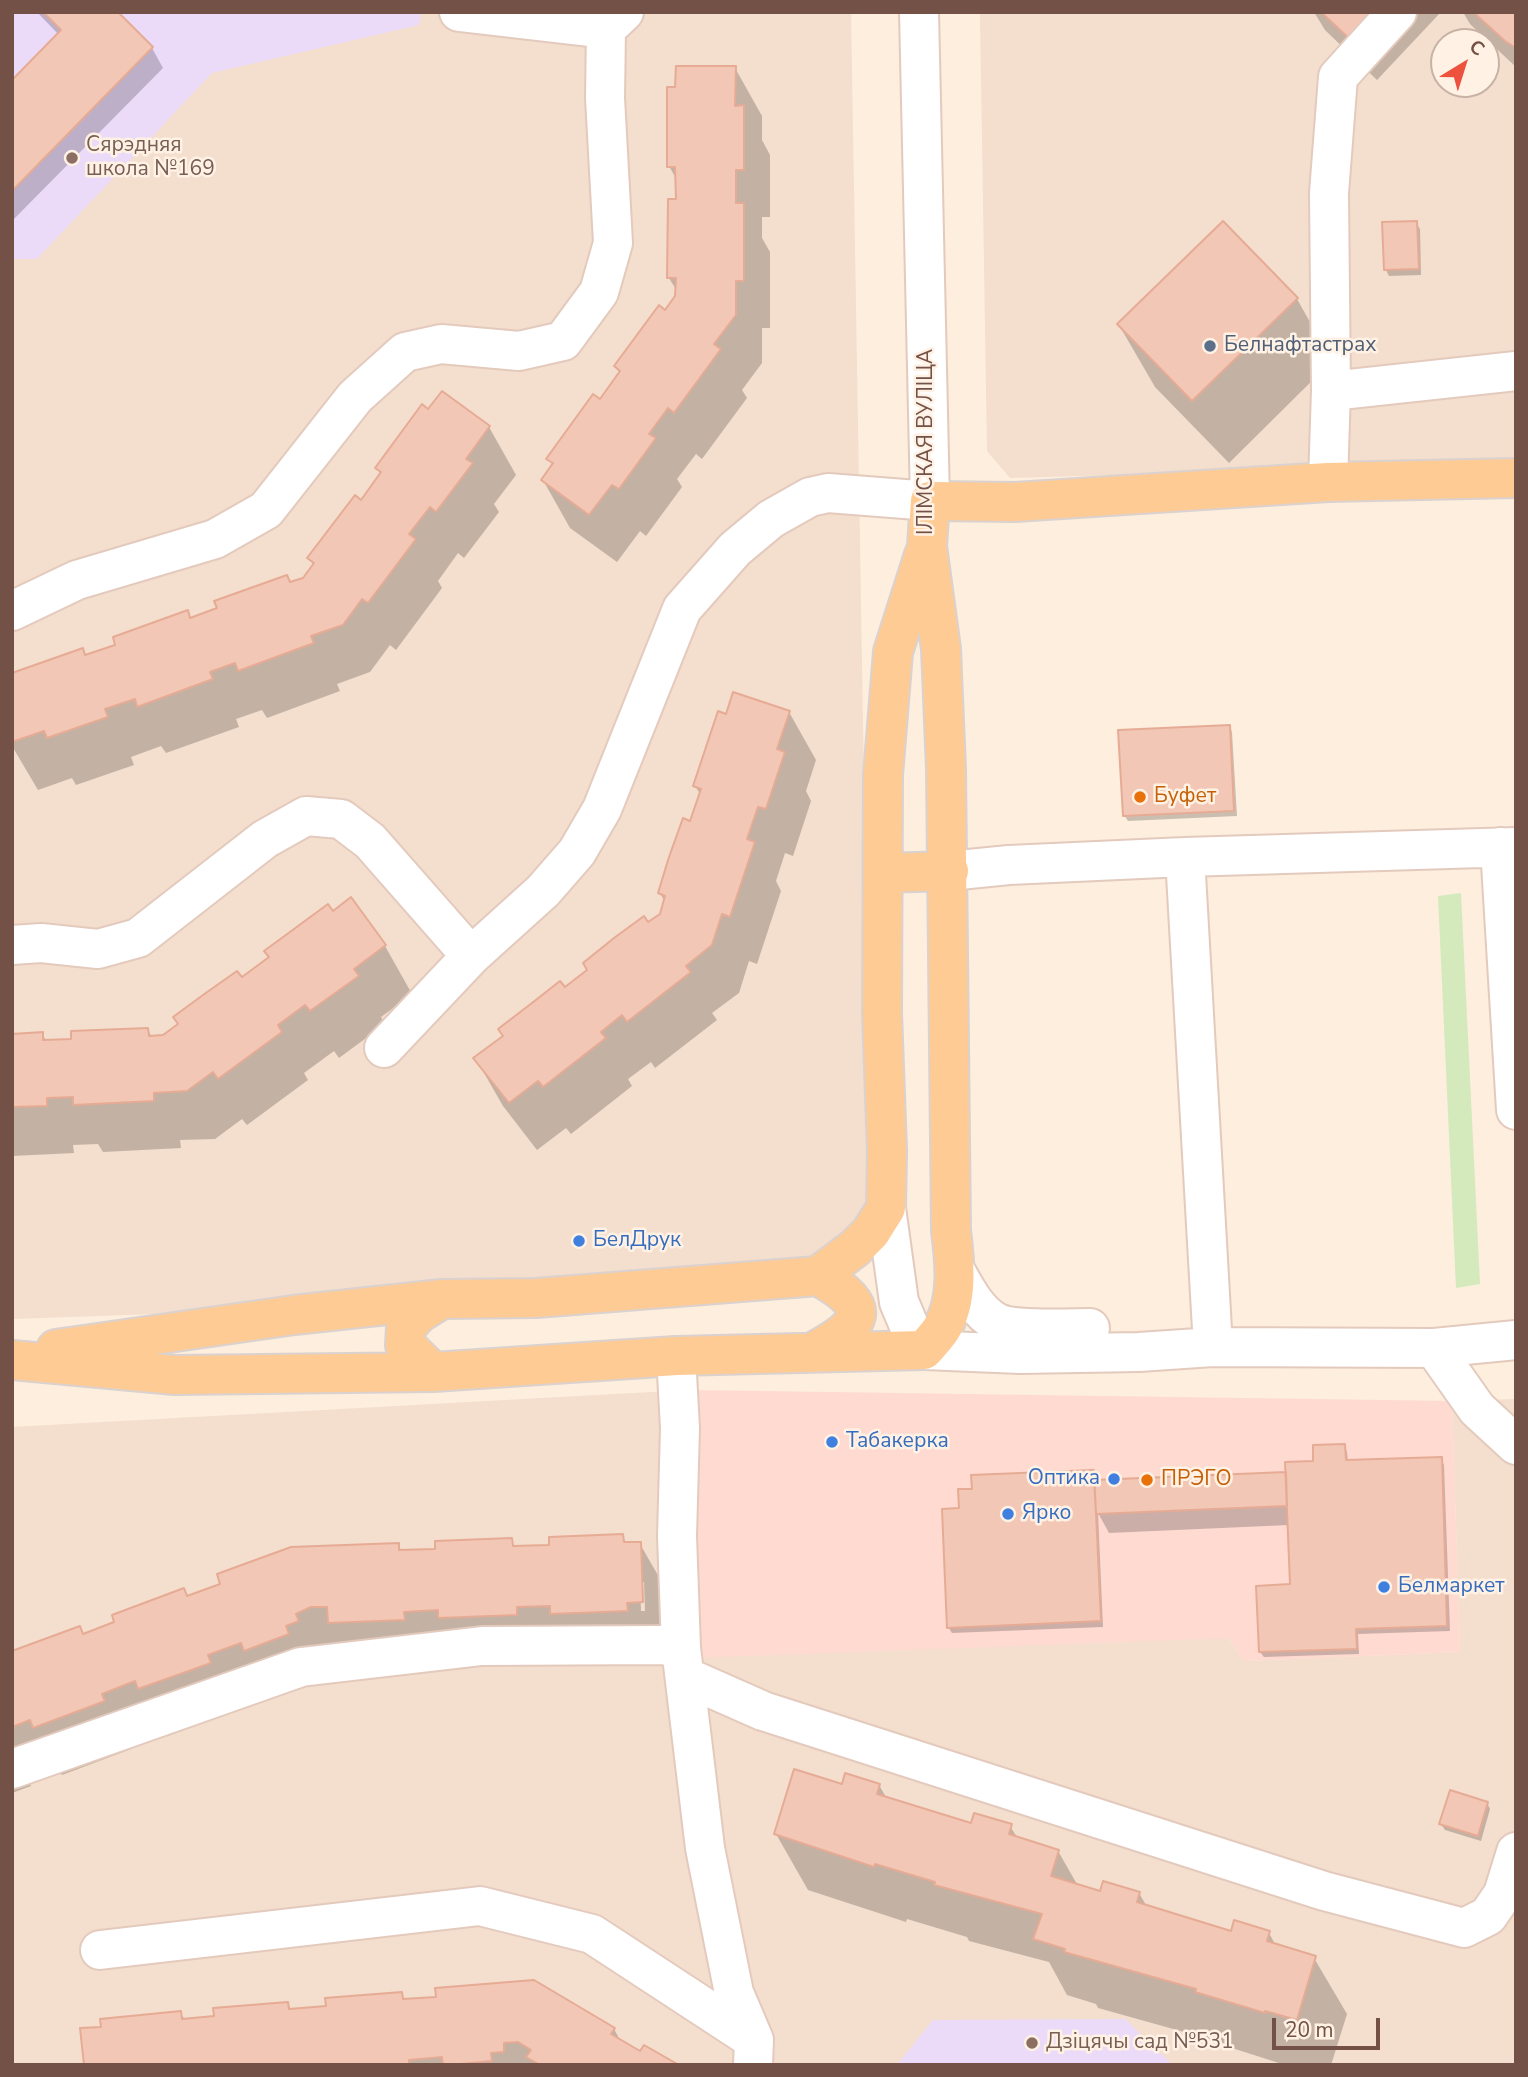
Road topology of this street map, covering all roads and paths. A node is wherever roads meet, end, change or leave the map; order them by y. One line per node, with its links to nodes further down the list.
1 (459, 12): 4 (street)
2 (919, 12): 9 (street, ІЛІМСКАЯ ВУЛІЦА)
3 (1397, 12): 6 (street)
4 (615, 21): 11 (street)
5 (1516, 371): 6 (street)
6 (1331, 391): 8 (street)
7 (1516, 478): 8 (main road)
8 (1328, 482): 9 (main road)
9 (930, 501): 10 (main road, ІЛІМСКАЯ ВУЛІЦА); 17 (street)
10 (927, 546): 14 (main road, ІЛІМСКАЯ ВУЛІЦА); 15 (main road)
11 (12, 611)
12 (1508, 847): 13 (street); 19 (street)
13 (1185, 857): 14 (street); 25 (street)
14 (949, 871): 15 (main road); 21 (main road, ІЛІМСКАЯ ВУЛІЦА)
15 (883, 873): 20 (main road)
16 (12, 945): 17 (street)
17 (471, 956): 18 (street)
18 (384, 1048)
19 (1516, 1110)
20 (886, 1208): 22 (main road); 28 (street)
21 (955, 1270): 27 (street); 28 (main road, ІЛІМСКАЯ ВУЛІЦА)
22 (818, 1276): 23 (main road); 29 (main road)
23 (442, 1299): 31 (main road); 32 (main road)
24 (1516, 1340): 26 (street)
25 (1213, 1347): 26 (street); 27 (street)
26 (1434, 1348): 33 (street)
27 (1167, 1349): 28 (street)
28 (924, 1350): 29 (main road)
29 (813, 1352): 30 (main road)
30 (676, 1356): 32 (main road); 34 (street)
31 (12, 1358): 32 (main road)
32 (433, 1372)
33 (1516, 1445)
34 (683, 1662): 35 (street); 36 (street); 38 (street)
35 (12, 1769)
36 (1516, 1852)
37 (100, 1950): 38 (street)
38 (753, 2052)

